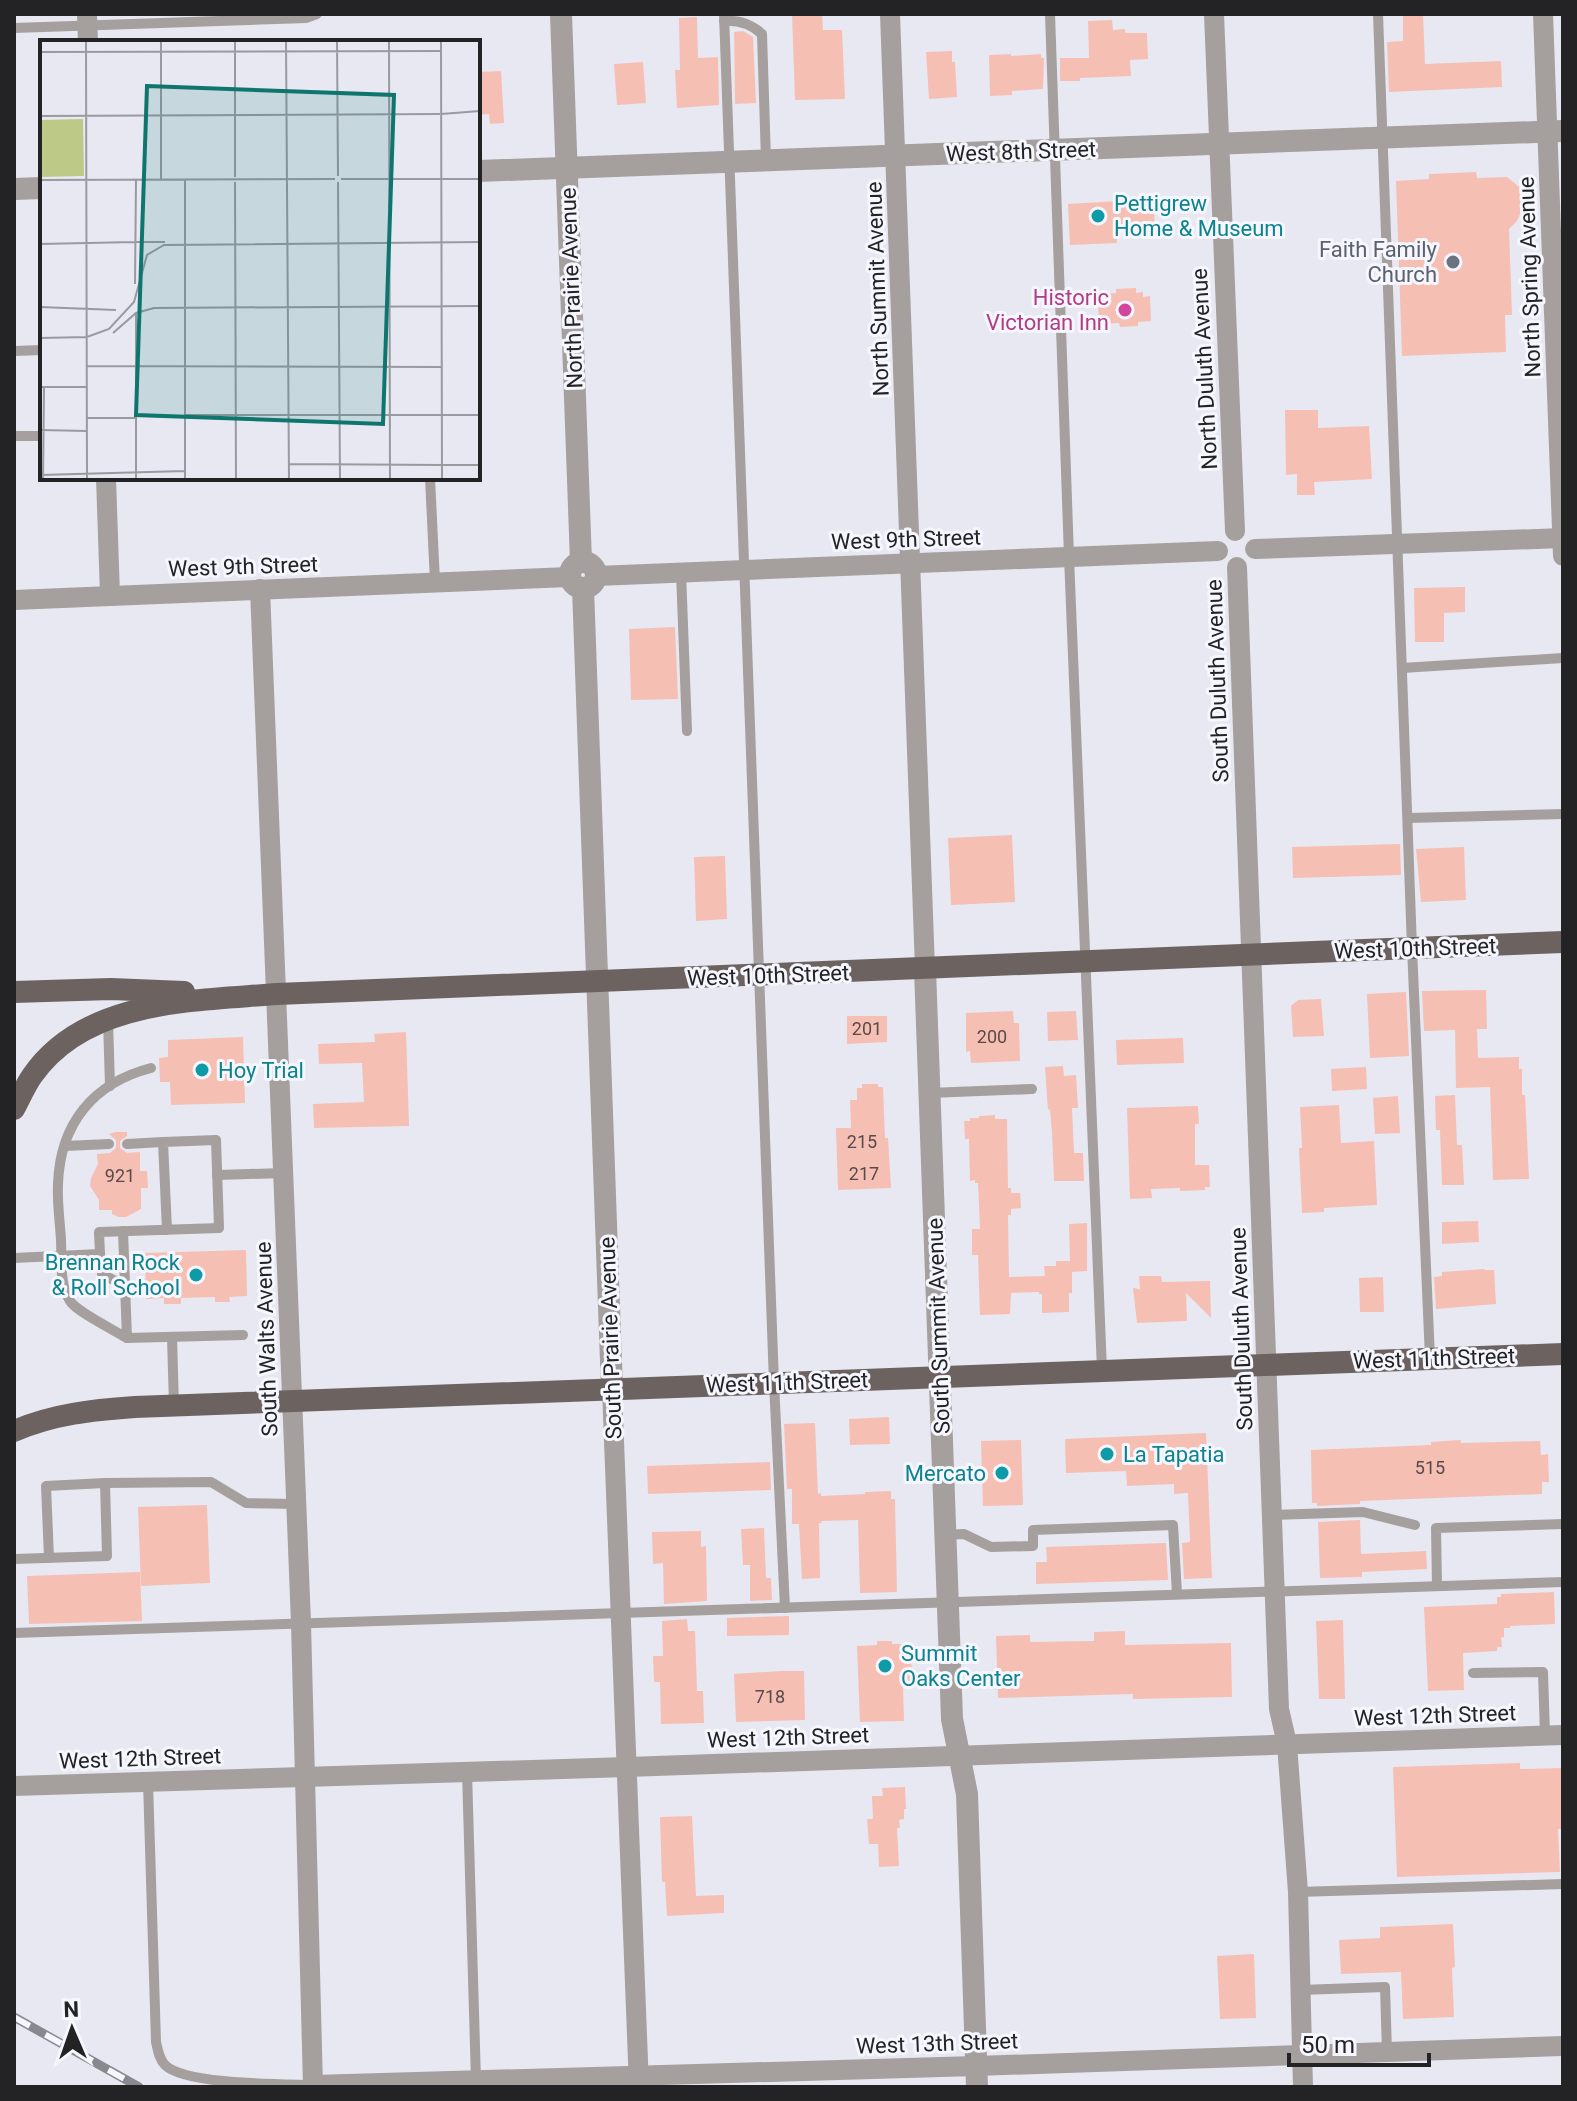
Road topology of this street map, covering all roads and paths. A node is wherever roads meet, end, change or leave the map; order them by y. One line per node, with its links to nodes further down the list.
1 (317, 14): 9 (lane)
2 (561, 14): 18 (street, North Prairie Avenue)
3 (890, 14): 15 (street, North Summit Avenue)
4 (1050, 14): 14 (lane)
5 (1214, 14): 13 (street, North Duluth Avenue)
6 (1378, 14): 12 (lane)
7 (1543, 14): 11 (street, North Spring Avenue)
8 (724, 17): 16 (lane); 17 (lane)
9 (87, 27): 10 (lane)
10 (14, 28)
11 (1555, 132): 12 (street, West 8th Street); 29 (street, North Spring Avenue)
12 (1382, 138): 13 (street, West 8th Street); 30 (lane)
13 (1218, 144): 14 (street, West 8th Street); 28 (street, North Duluth Avenue)
14 (1055, 150): 15 (street, West 8th Street); 34 (lane)
15 (897, 156): 16 (street, West 8th Street); 35 (street, North Summit Avenue)
16 (766, 160): 17 (street, West 8th Street)
17 (728, 162): 18 (street, West 8th Street); 37 (lane)
18 (566, 168): 19 (street, West 8th Street); 39 (street, North Prairie Avenue)
19 (480, 171)
20 (40, 188): 21 (street)
21 (14, 189)
22 (40, 350): 23 (lane)
23 (14, 351)
24 (14, 436): 25 (lane)
25 (40, 436)
26 (106, 480): 42 (street)
27 (430, 480): 40 (lane)
28 (1235, 531): 31 (street); 32 (street)
29 (1563, 538): 30 (street); 33 (street, North Spring Avenue)
30 (1398, 544): 31 (street); 45 (lane)
31 (1255, 549): 36 (street)
32 (1218, 551): 34 (street, West 9th Street); 36 (street)
33 (1563, 556)
34 (1069, 557): 35 (street, West 9th Street); 52 (lane)
35 (909, 563): 37 (street, West 9th Street); 53 (street, South Summit Avenue)
36 (1237, 567): 51 (street, South Duluth Avenue)
37 (744, 570): 38 (street, West 9th Street); 54 (lane)
38 (681, 572): 39 (street, West 9th Street); 46 (lane)
39 (582, 576): 40 (street, West 9th Street); 55 (street, South Prairie Avenue)
40 (435, 582): 41 (street, West 9th Street)
41 (260, 589): 42 (street, West 9th Street); 57 (street, South Walts Avenue)
42 (110, 595): 43 (street, West 9th Street)
43 (14, 600)
44 (1563, 658): 45 (lane)
45 (1402, 668): 48 (lane)
46 (687, 731)
47 (1563, 814): 48 (lane)
48 (1408, 818): 50 (lane)
49 (1563, 942): 50 (main road, West 10th Street)
50 (1412, 948): 51 (main road, West 10th Street); 80 (lane)
51 (1252, 955): 52 (main road, West 10th Street); 81 (street, South Duluth Avenue)
52 (1085, 962): 53 (main road, West 10th Street); 82 (lane)
53 (925, 969): 54 (main road, West 10th Street); 62 (street, South Summit Avenue)
54 (760, 975): 55 (main road, West 10th Street); 84 (lane)
55 (598, 982): 57 (main road, West 10th Street); 85 (street, South Prairie Avenue)
56 (14, 992): 57 (main road)
57 (277, 994): 58 (main road, West 10th Street); 68 (street, South Walts Avenue)
58 (108, 1020): 60 (lane); 63 (main road, West 10th Street)
59 (151, 1068): 60 (lane)
60 (110, 1086): 67 (lane)
61 (1032, 1089): 62 (lane)
62 (929, 1093): 83 (street, South Summit Avenue)
63 (14, 1109)
64 (163, 1142): 66 (lane); 69 (lane); 70 (lane)
65 (109, 1144): 67 (lane)
66 (127, 1144)
67 (65, 1146): 73 (lane)
68 (284, 1173): 69 (lane); 86 (street, South Walts Avenue)
69 (217, 1175): 70 (lane)
70 (167, 1230): 71 (lane)
71 (123, 1231): 72 (lane); 75 (lane)
72 (100, 1254): 73 (lane); 75 (lane)
73 (62, 1256): 74 (lane); 78 (lane)
74 (14, 1258)
75 (125, 1286): 78 (lane)
76 (243, 1335): 77 (lane)
77 (172, 1337): 78 (lane); 87 (lane)
78 (127, 1338)
79 (1563, 1354): 80 (main road, West 11th Street)
80 (1430, 1358): 81 (main road, West 11th Street)
81 (1266, 1363): 82 (main road, West 11th Street); 91 (street, South Duluth Avenue)
82 (1102, 1370): 83 (main road, West 11th Street)
83 (939, 1376): 84 (main road, West 11th Street); 94 (street, South Summit Avenue)
84 (774, 1383): 85 (main road, West 11th Street); 102 (lane)
85 (612, 1389): 86 (main road, West 11th Street); 103 (street, South Prairie Avenue)
86 (292, 1402): 87 (main road, West 11th Street); 90 (street, South Walts Avenue)
87 (174, 1406): 88 (main road, West 11th Street)
88 (14, 1431)
89 (105, 1483): 90 (lane); 95 (lane); 95 (lane)
90 (296, 1504): 104 (street, South Walts Avenue)
91 (1272, 1515): 93 (lane); 99 (street, South Duluth Avenue)
92 (1563, 1524): 98 (lane)
93 (1415, 1525)
94 (945, 1535): 100 (lane); 101 (street, South Summit Avenue)
95 (49, 1558): 96 (lane)
96 (14, 1559)
97 (1563, 1582): 98 (lane)
98 (1437, 1586): 99 (lane)
99 (1275, 1591): 100 (lane); 108 (street, South Duluth Avenue)
100 (1177, 1594): 101 (lane)
101 (947, 1601): 102 (lane); 109 (street, South Summit Avenue)
102 (785, 1608): 103 (lane)
103 (621, 1613): 104 (lane); 110 (street, South Prairie Avenue)
104 (301, 1623): 105 (lane); 112 (street, South Walts Avenue)
105 (14, 1633)
106 (1473, 1673): 107 (lane)
107 (1554, 1735): 108 (street, West 12th Street)
108 (1287, 1744): 109 (street, West 12th Street); 116 (street, South Duluth Avenue)
109 (960, 1755): 110 (street, West 12th Street); 121 (street, South Summit Avenue)
110 (627, 1767): 111 (street, West 12th Street); 123 (street, South Prairie Avenue)
111 (467, 1772): 112 (street, West 12th Street); 122 (lane)
112 (305, 1776): 113 (street, West 12th Street); 124 (street, South Walts Avenue)
113 (148, 1782): 114 (street, West 12th Street); 124 (lane)
114 (14, 1786)
115 (1563, 1884): 116 (lane)
116 (1298, 1892): 117 (street, South Duluth Avenue)
117 (1300, 1990): 119 (lane); 120 (street, South Duluth Avenue)
118 (1563, 2046): 119 (street, West 13th Street)
119 (1387, 2052): 120 (street, West 13th Street)
120 (1302, 2055): 121 (street, West 13th Street); 125 (street, South Duluth Avenue)
121 (977, 2076): 123 (street, West 13th Street)
122 (476, 2081): 123 (street, West 13th Street); 124 (street, West 13th Street)
123 (639, 2082)
124 (313, 2086)
125 (1303, 2087)

